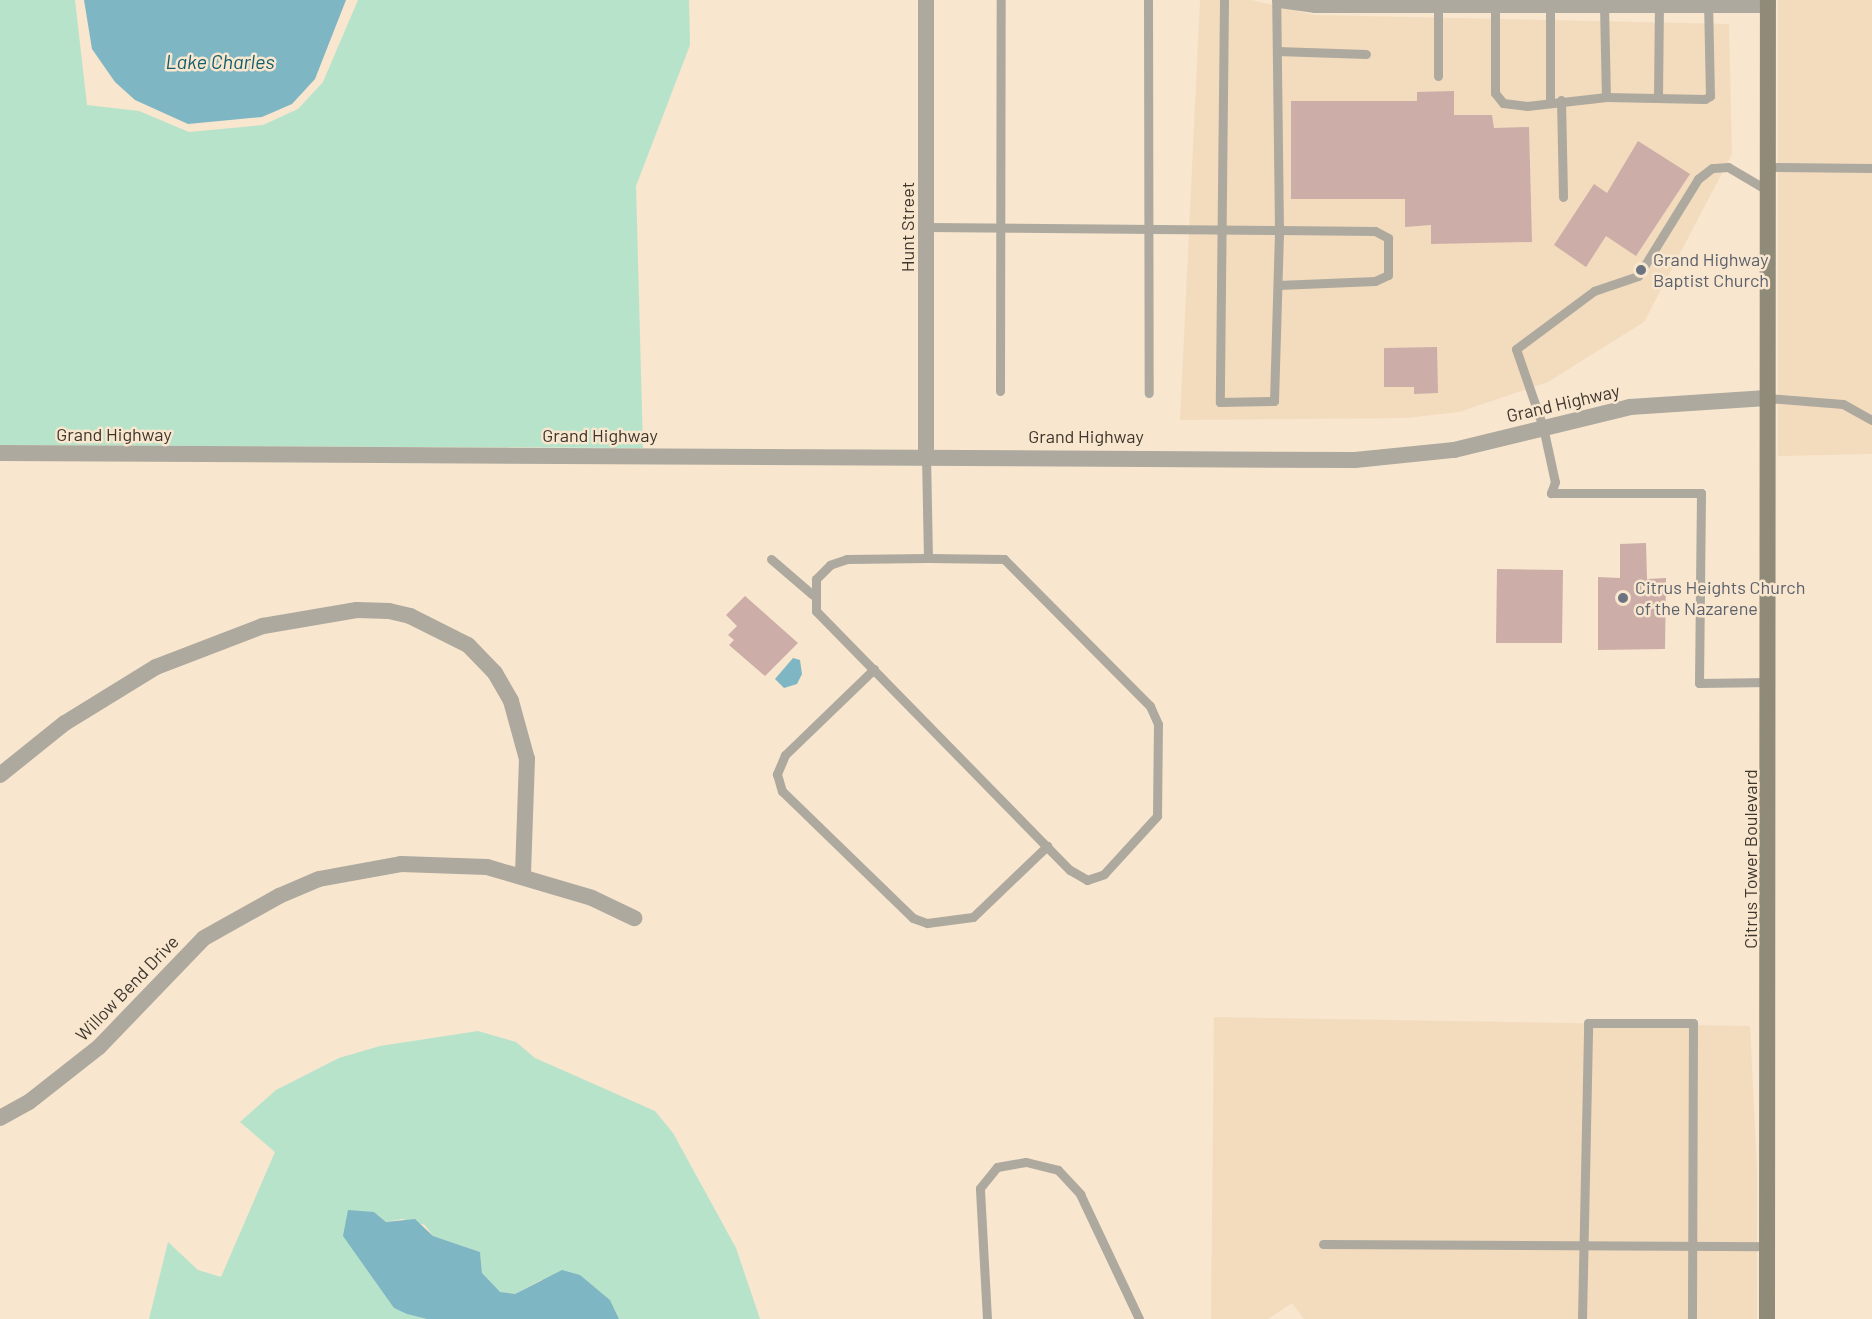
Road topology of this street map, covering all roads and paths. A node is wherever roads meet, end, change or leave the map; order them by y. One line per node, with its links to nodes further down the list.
1 (926, 0): 25 (street, Hunt Street)
2 (1001, 0): 26 (lane)
3 (1148, 0): 27 (lane)
4 (1224, 0): 28 (lane)
5 (1278, 0): 10 (street); 14 (lane)
6 (1580, 3): 11 (street); 12 (street)
7 (1708, 3): 8 (street); 13 (street); 17 (lane)
8 (1768, 3): 21 (main road)
9 (1490, 4): 10 (street); 11 (street); 20 (lane)
10 (1438, 5): 16 (lane)
11 (1550, 5): 20 (lane)
12 (1604, 5): 13 (street); 18 (lane)
13 (1659, 5): 17 (lane)
14 (1277, 51): 15 (lane); 29 (lane)
15 (1366, 54)
16 (1438, 76)
17 (1658, 97): 18 (lane)
18 (1606, 98): 19 (lane)
19 (1561, 100): 20 (lane); 24 (lane)
20 (1550, 101)
21 (1768, 167): 22 (lane); 23 (main road)
22 (1872, 168)
23 (1767, 190): 33 (main road); 35 (lane)
24 (1563, 197)
25 (926, 227): 26 (lane); 37 (street, Hunt Street)
26 (1000, 228): 27 (lane); 31 (lane)
27 (1149, 229): 28 (lane); 32 (lane)
28 (1224, 230): 29 (lane); 30 (lane)
29 (1279, 230): 30 (lane); 30 (lane)
30 (1278, 285)
31 (1000, 392)
32 (1149, 393)
33 (1767, 398): 34 (lane); 35 (street, Grand Highway); 42 (main road, Citrus Tower Boulevard)
34 (1872, 420)
35 (1543, 427): 37 (street, Grand Highway); 42 (lane)
36 (0, 453): 37 (street, Grand Highway)
37 (926, 455): 38 (lane)
38 (928, 558): 40 (lane); 44 (lane)
39 (771, 560): 40 (lane)
40 (813, 595): 41 (lane)
41 (874, 669): 44 (lane); 44 (lane)
42 (1770, 681): 51 (main road, Citrus Tower Boulevard)
43 (0, 775): 45 (street)
44 (1047, 846)
45 (523, 875): 46 (street, Willow Bend Drive); 47 (street, Willow Bend Drive)
46 (634, 918)
47 (0, 1118)
48 (1323, 1244): 49 (lane)
49 (1583, 1244): 50 (lane); 50 (lane); 54 (lane)
50 (1692, 1246): 51 (lane); 55 (lane)
51 (1767, 1246): 56 (main road, Citrus Tower Boulevard)
52 (987, 1319): 53 (lane)
53 (1139, 1319)
54 (1582, 1319)
55 (1692, 1319)
56 (1767, 1319)

